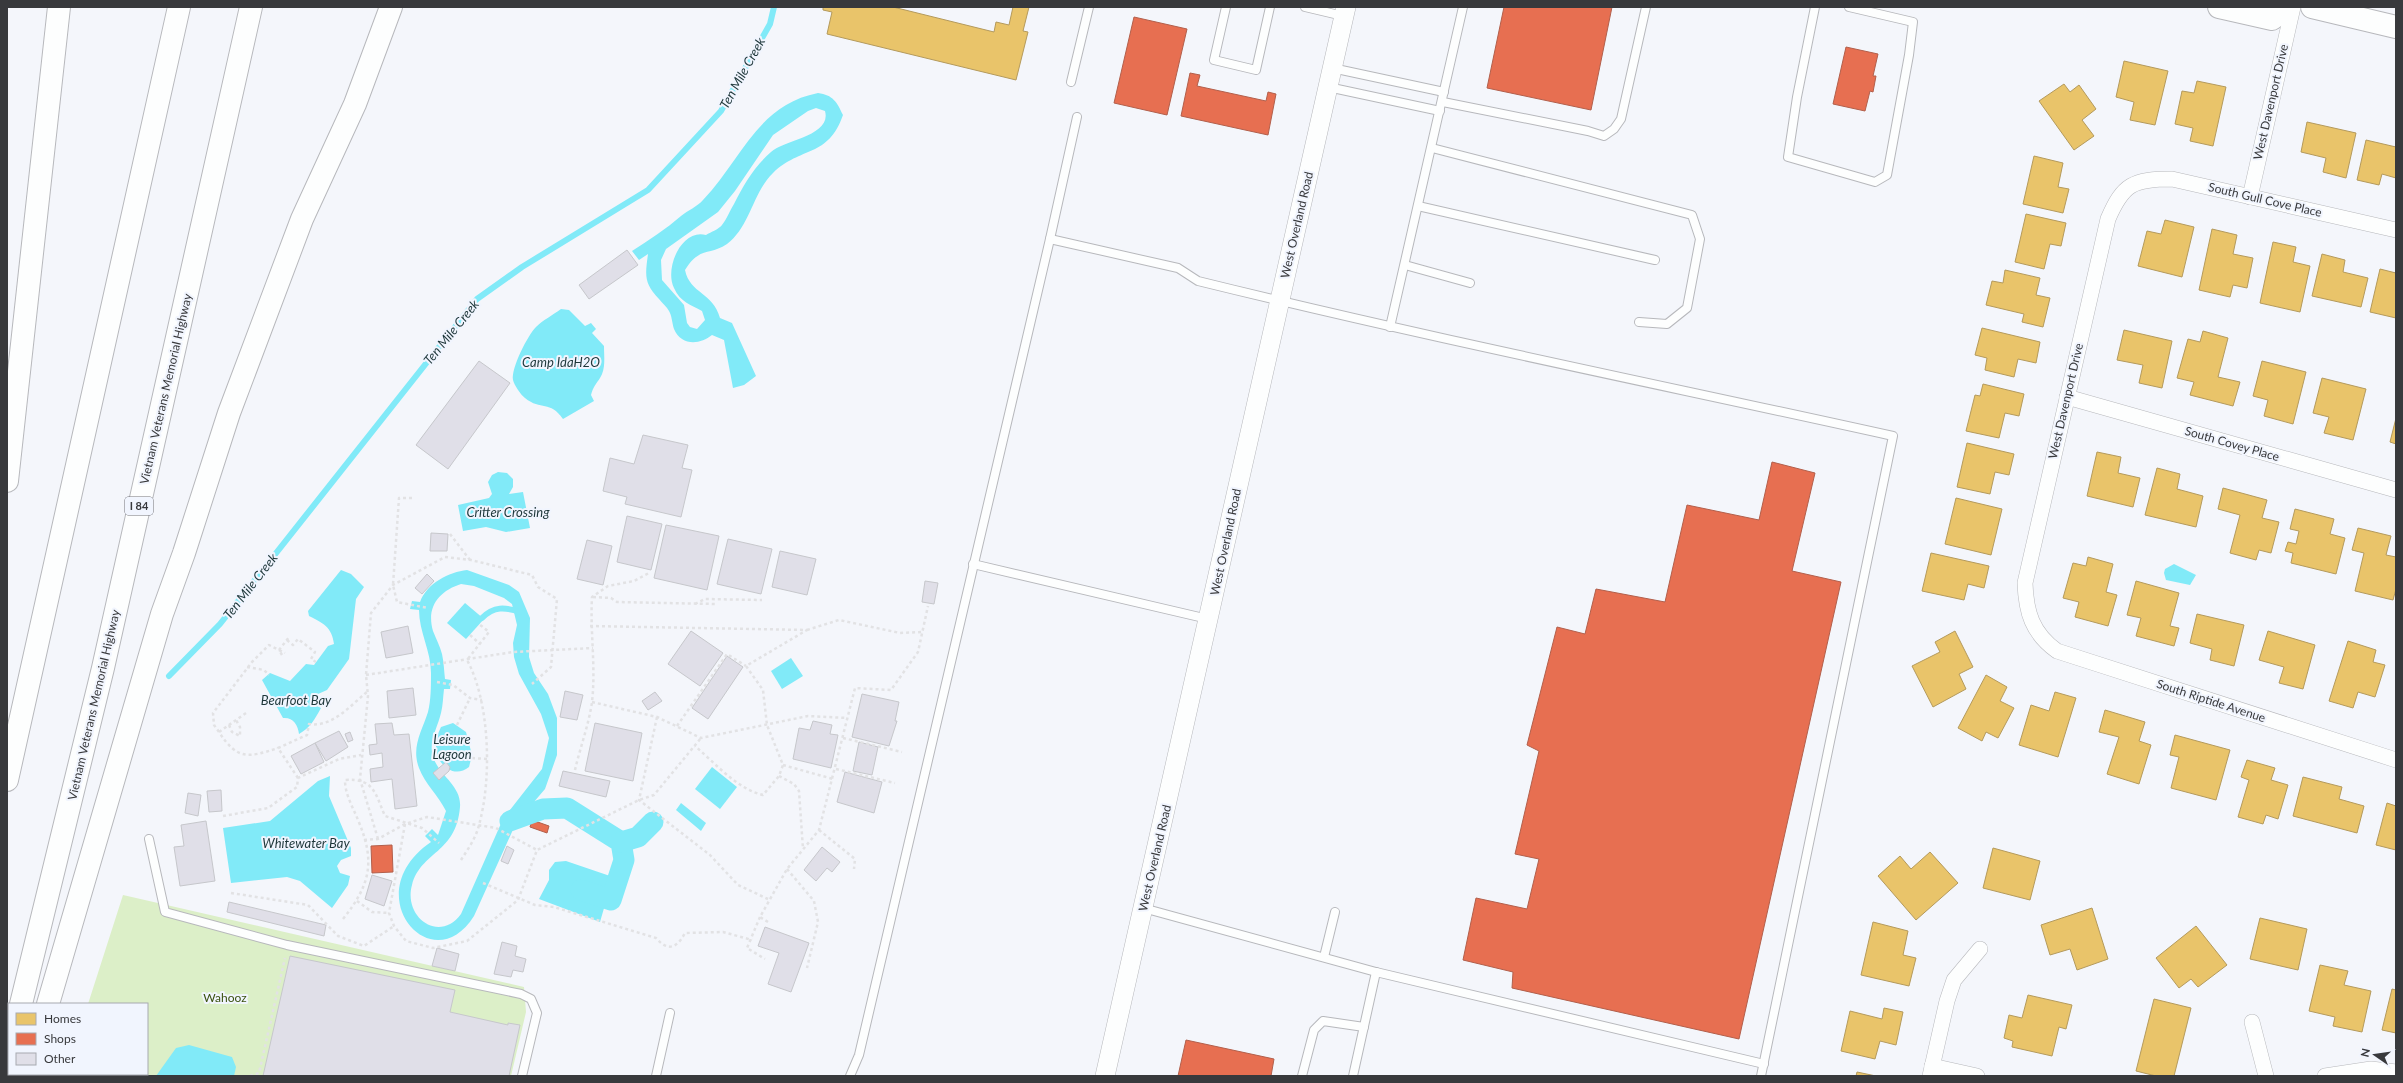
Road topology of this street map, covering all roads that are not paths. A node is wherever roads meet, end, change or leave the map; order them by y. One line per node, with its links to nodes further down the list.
1 (59, 7): 39 (main road)
2 (179, 7): 45 (main road)
3 (251, 7): 52 (main road, Vietnam Veterans Memorial Highway / I 84)
4 (391, 7): 53 (main road)
5 (1088, 7): 20 (lane)
6 (1226, 7): 7 (lane)
7 (1270, 7)
8 (1305, 7): 17 (lane)
9 (1463, 7): 22 (lane)
10 (1646, 7): 23 (lane)
11 (1815, 7): 12 (lane)
12 (1849, 7)
13 (2219, 7): 14 (main road)
14 (2288, 7)
15 (2293, 7): 28 (street, West Davenport Drive)
16 (2312, 7): 18 (main road)
17 (1345, 12): 19 (street, West Overland Road)
18 (2396, 27)
19 (1332, 68): 21 (street, West Overland Road); 22 (lane)
20 (1071, 82)
21 (1328, 88): 24 (lane); 35 (street, West Overland Road)
22 (1444, 92): 23 (lane)
23 (1443, 102): 24 (lane)
24 (1440, 111): 26 (lane)
25 (1077, 117): 31 (lane)
26 (1432, 148): 29 (lane); 36 (lane)
27 (2134, 183): 28 (street, South Gull Cove Place); 38 (street, West Davenport Drive)
28 (2250, 197): 30 (street, South Gull Cove Place)
29 (1418, 206): 32 (lane); 33 (lane)
30 (2396, 230)
31 (1050, 239): 35 (lane); 41 (lane)
32 (1656, 260)
33 (1405, 265): 34 (lane); 37 (lane)
34 (1470, 283)
35 (1280, 300): 37 (lane); 42 (street, West Overland Road)
36 (1639, 322)
37 (1390, 327): 57 (lane)
38 (2067, 397): 40 (street, South Covey Place); 43 (street, West Davenport Drive)
39 (7, 481)
40 (2396, 490)
41 (973, 564): 42 (lane); 62 (lane)
42 (1209, 619): 47 (street, West Overland Road)
43 (2035, 627): 44 (street, South Riptide Avenue)
44 (2396, 760)
45 (7, 780)
46 (149, 839): 60 (lane)
47 (1143, 908): 50 (lane); 63 (street, West Overland Road)
48 (1335, 912): 50 (lane)
49 (1980, 949): 58 (street)
50 (1324, 957): 51 (lane)
51 (1376, 972): 56 (lane); 57 (lane)
52 (21, 1003)
53 (48, 1003)
54 (670, 1013): 61 (lane)
55 (2252, 1022): 68 (street)
56 (1364, 1027): 64 (lane); 65 (lane)
57 (1764, 1064): 66 (lane)
58 (1931, 1071): 67 (street)
59 (2396, 1072): 69 (street)
60 (522, 1076)
61 (656, 1076)
62 (850, 1076)
63 (1105, 1076)
64 (1302, 1076)
65 (1353, 1076)
66 (1761, 1076)
67 (1977, 1076)
68 (2266, 1076)
69 (2325, 1076)

